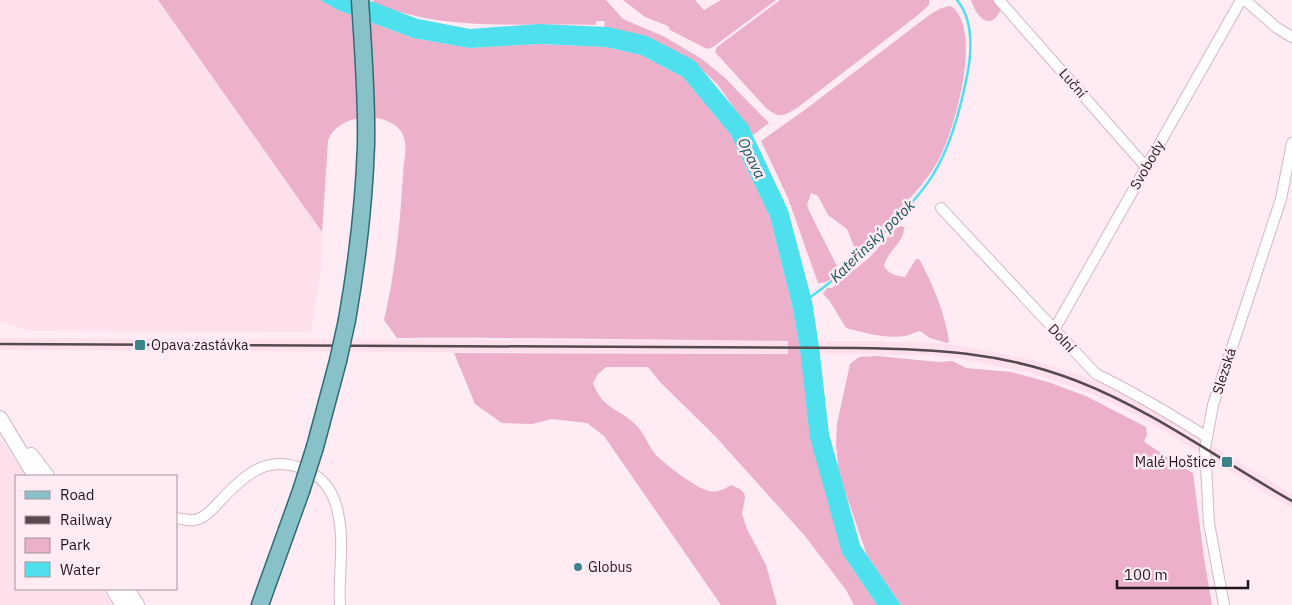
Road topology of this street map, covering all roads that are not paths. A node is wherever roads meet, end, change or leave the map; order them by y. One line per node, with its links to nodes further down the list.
1 (360, 0): 24 (main road, bridge)
2 (999, 0): 7 (street, Luční)
3 (1241, 0): 7 (street, Svobody)
4 (1245, 0): 5 (street)
5 (1292, 37)
6 (1292, 143): 11 (street, Slezská)
7 (1146, 167): 9 (street, Svobody)
8 (941, 208): 9 (street, Dolní)
9 (1054, 330): 11 (street, Dolní)
10 (2, 421): 12 (street); 13 (street)
11 (1207, 436): 25 (street, Slezská)
12 (22, 444): 14 (street); 15 (street)
13 (34, 475)
14 (47, 475)
15 (53, 475)
16 (178, 518): 20 (street)
17 (114, 590): 21 (street)
18 (128, 590): 22 (street)
19 (133, 590): 23 (street)
20 (341, 604)
21 (123, 605)
22 (137, 605)
23 (142, 605)
24 (260, 605)
25 (1224, 605)

